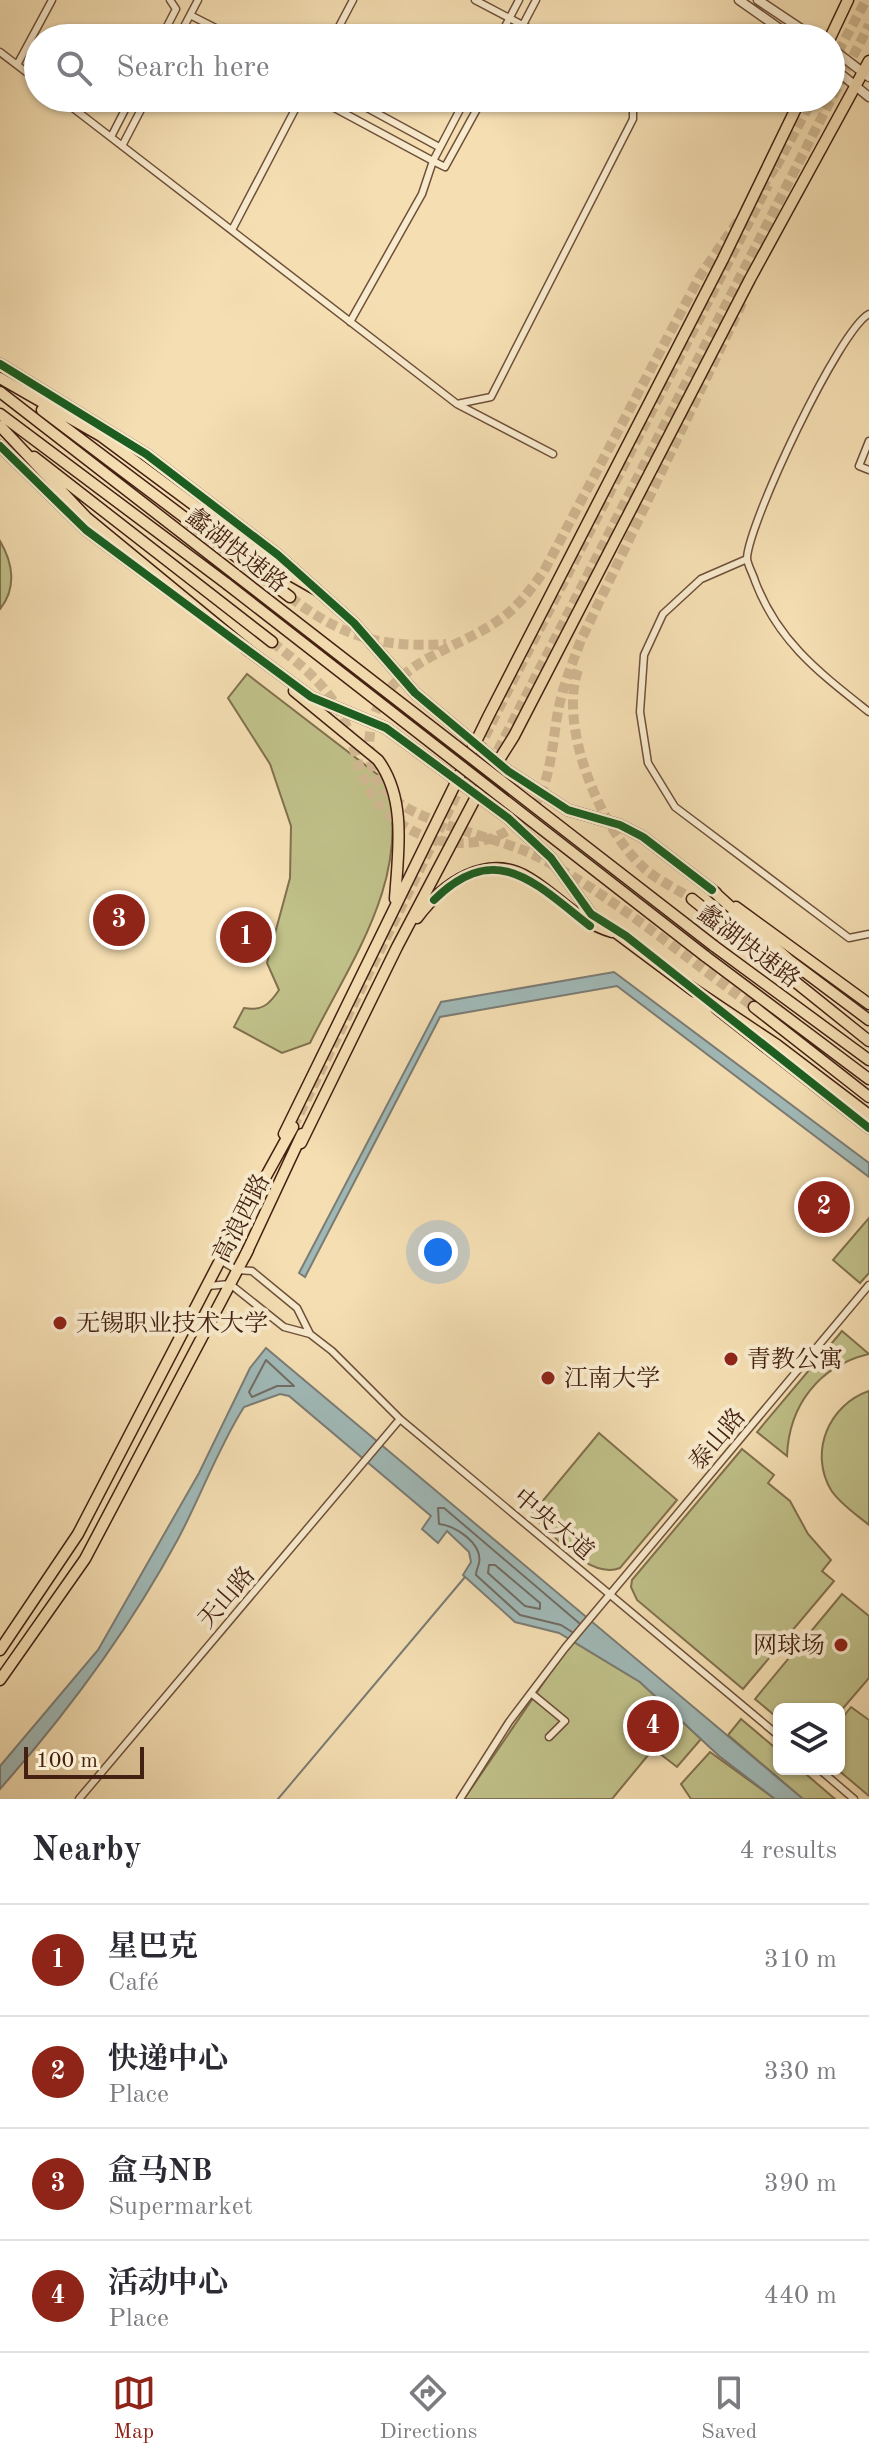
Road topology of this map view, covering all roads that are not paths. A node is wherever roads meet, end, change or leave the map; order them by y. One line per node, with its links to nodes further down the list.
1 (52, 0): 13 (street)
2 (170, 0): 14 (street)
3 (198, 0): 11 (street)
4 (353, 0): 17 (street)
5 (475, 0): 12 (street)
6 (519, 0): 12 (street)
7 (536, 0): 20 (street)
8 (739, 0): 21 (street)
9 (758, 0): 22 (street)
10 (848, 0): 23 (main road)
11 (190, 15): 15 (street); 16 (street)
12 (509, 18): 18 (street); 19 (street)
13 (39, 24)
14 (168, 24)
15 (186, 24)
16 (208, 24)
17 (340, 24)
18 (506, 24)
19 (520, 24)
20 (524, 24)
21 (773, 24)
22 (794, 24)
23 (837, 24)
24 (0, 52): 28 (street)
25 (24, 52): 28 (street)
26 (845, 58): 30 (street)
27 (869, 61): 30 (main road, 高浪西路)
28 (17, 65): 29 (street)
29 (24, 70)
30 (866, 74): 32 (main road, 高浪西路)
31 (845, 77): 32 (street)
32 (857, 87): 33 (street); 34 (main road, 高浪西路)
33 (869, 97)
34 (845, 109)
35 (78, 112): 46 (street)
36 (124, 112): 46 (street)
37 (140, 112): 47 (street)
38 (294, 112): 50 (street)
39 (342, 112): 49 (street)
40 (375, 112): 48 (street)
41 (458, 112): 48 (street)
42 (475, 112): 49 (street)
43 (633, 112): 55 (street)
44 (794, 112): 69 (main road, 高浪西路)
45 (843, 112): 70 (main road, 高浪西路)
46 (111, 137): 47 (street)
47 (122, 146): 50 (street)
48 (439, 147): 49 (street)
49 (433, 161): 52 (street)
50 (232, 230): 52 (street)
51 (869, 314): 62 (street)
52 (350, 322): 55 (street)
53 (0, 364): 63 (main road)
54 (2, 384): 63 (main road); 64 (main road); 84 (main road, 蠡湖快速路, bridge)
55 (457, 404): 60 (street)
56 (0, 414): 85 (main road, 蠡湖快速路, bridge)
57 (4, 430): 65 (main road); 66 (main road)
58 (869, 441): 61 (street)
59 (0, 446): 66 (main road)
60 (553, 454)
61 (869, 470)
62 (747, 559): 68 (street); 76 (street)
63 (315, 589): 69 (main road)
64 (290, 597)
65 (272, 642)
66 (249, 651): 67 (main road)
67 (264, 662): 71 (main road); 75 (main road)
68 (869, 711)
69 (477, 746): 70 (main road); 71 (main road, 高浪西路)
70 (497, 762): 72 (main road, 高浪西路); 73 (main road)
71 (459, 781): 72 (main road); 75 (main road, 高浪西路)
72 (477, 795): 77 (main road); 78 (main road, 高浪西路)
73 (712, 890): 80 (main road); 82 (main road)
74 (692, 899): 83 (main road)
75 (395, 906): 89 (main road, 高浪西路)
76 (869, 934)
77 (626, 936): 78 (main road); 79 (main road)
78 (397, 947): 90 (main road, 高浪西路)
79 (689, 986): 87 (main road); 88 (main road)
80 (869, 1004)
81 (754, 1007): 86 (main road)
82 (869, 1020)
83 (869, 1041)
84 (869, 1060)
85 (869, 1079)
86 (869, 1097)
87 (869, 1115)
88 (869, 1128)
89 (239, 1225): 90 (main road); 91 (main road, 高浪西路)
90 (245, 1256): 92 (main road, 高浪西路)
91 (220, 1260): 92 (street); 95 (main road, 高浪西路)
92 (237, 1270): 93 (main road, 高浪西路); 96 (street)
93 (230, 1284): 95 (street); 96 (street); 100 (main road, 高浪西路)
94 (869, 1285): 98 (street, 泰山路)
95 (206, 1286): 99 (main road, 高浪西路)
96 (310, 1334): 97 (street, 中央大道)
97 (400, 1419): 98 (street, 中央大道); 105 (street, 天山路)
98 (610, 1594): 101 (street, 泰山路); 102 (street, 中央大道)
99 (0, 1650)
100 (0, 1680)
101 (531, 1693): 103 (street); 106 (street)
102 (773, 1731)
103 (549, 1737)
104 (826, 1775): 107 (street)
105 (79, 1799)
106 (460, 1799)
107 (854, 1799)

